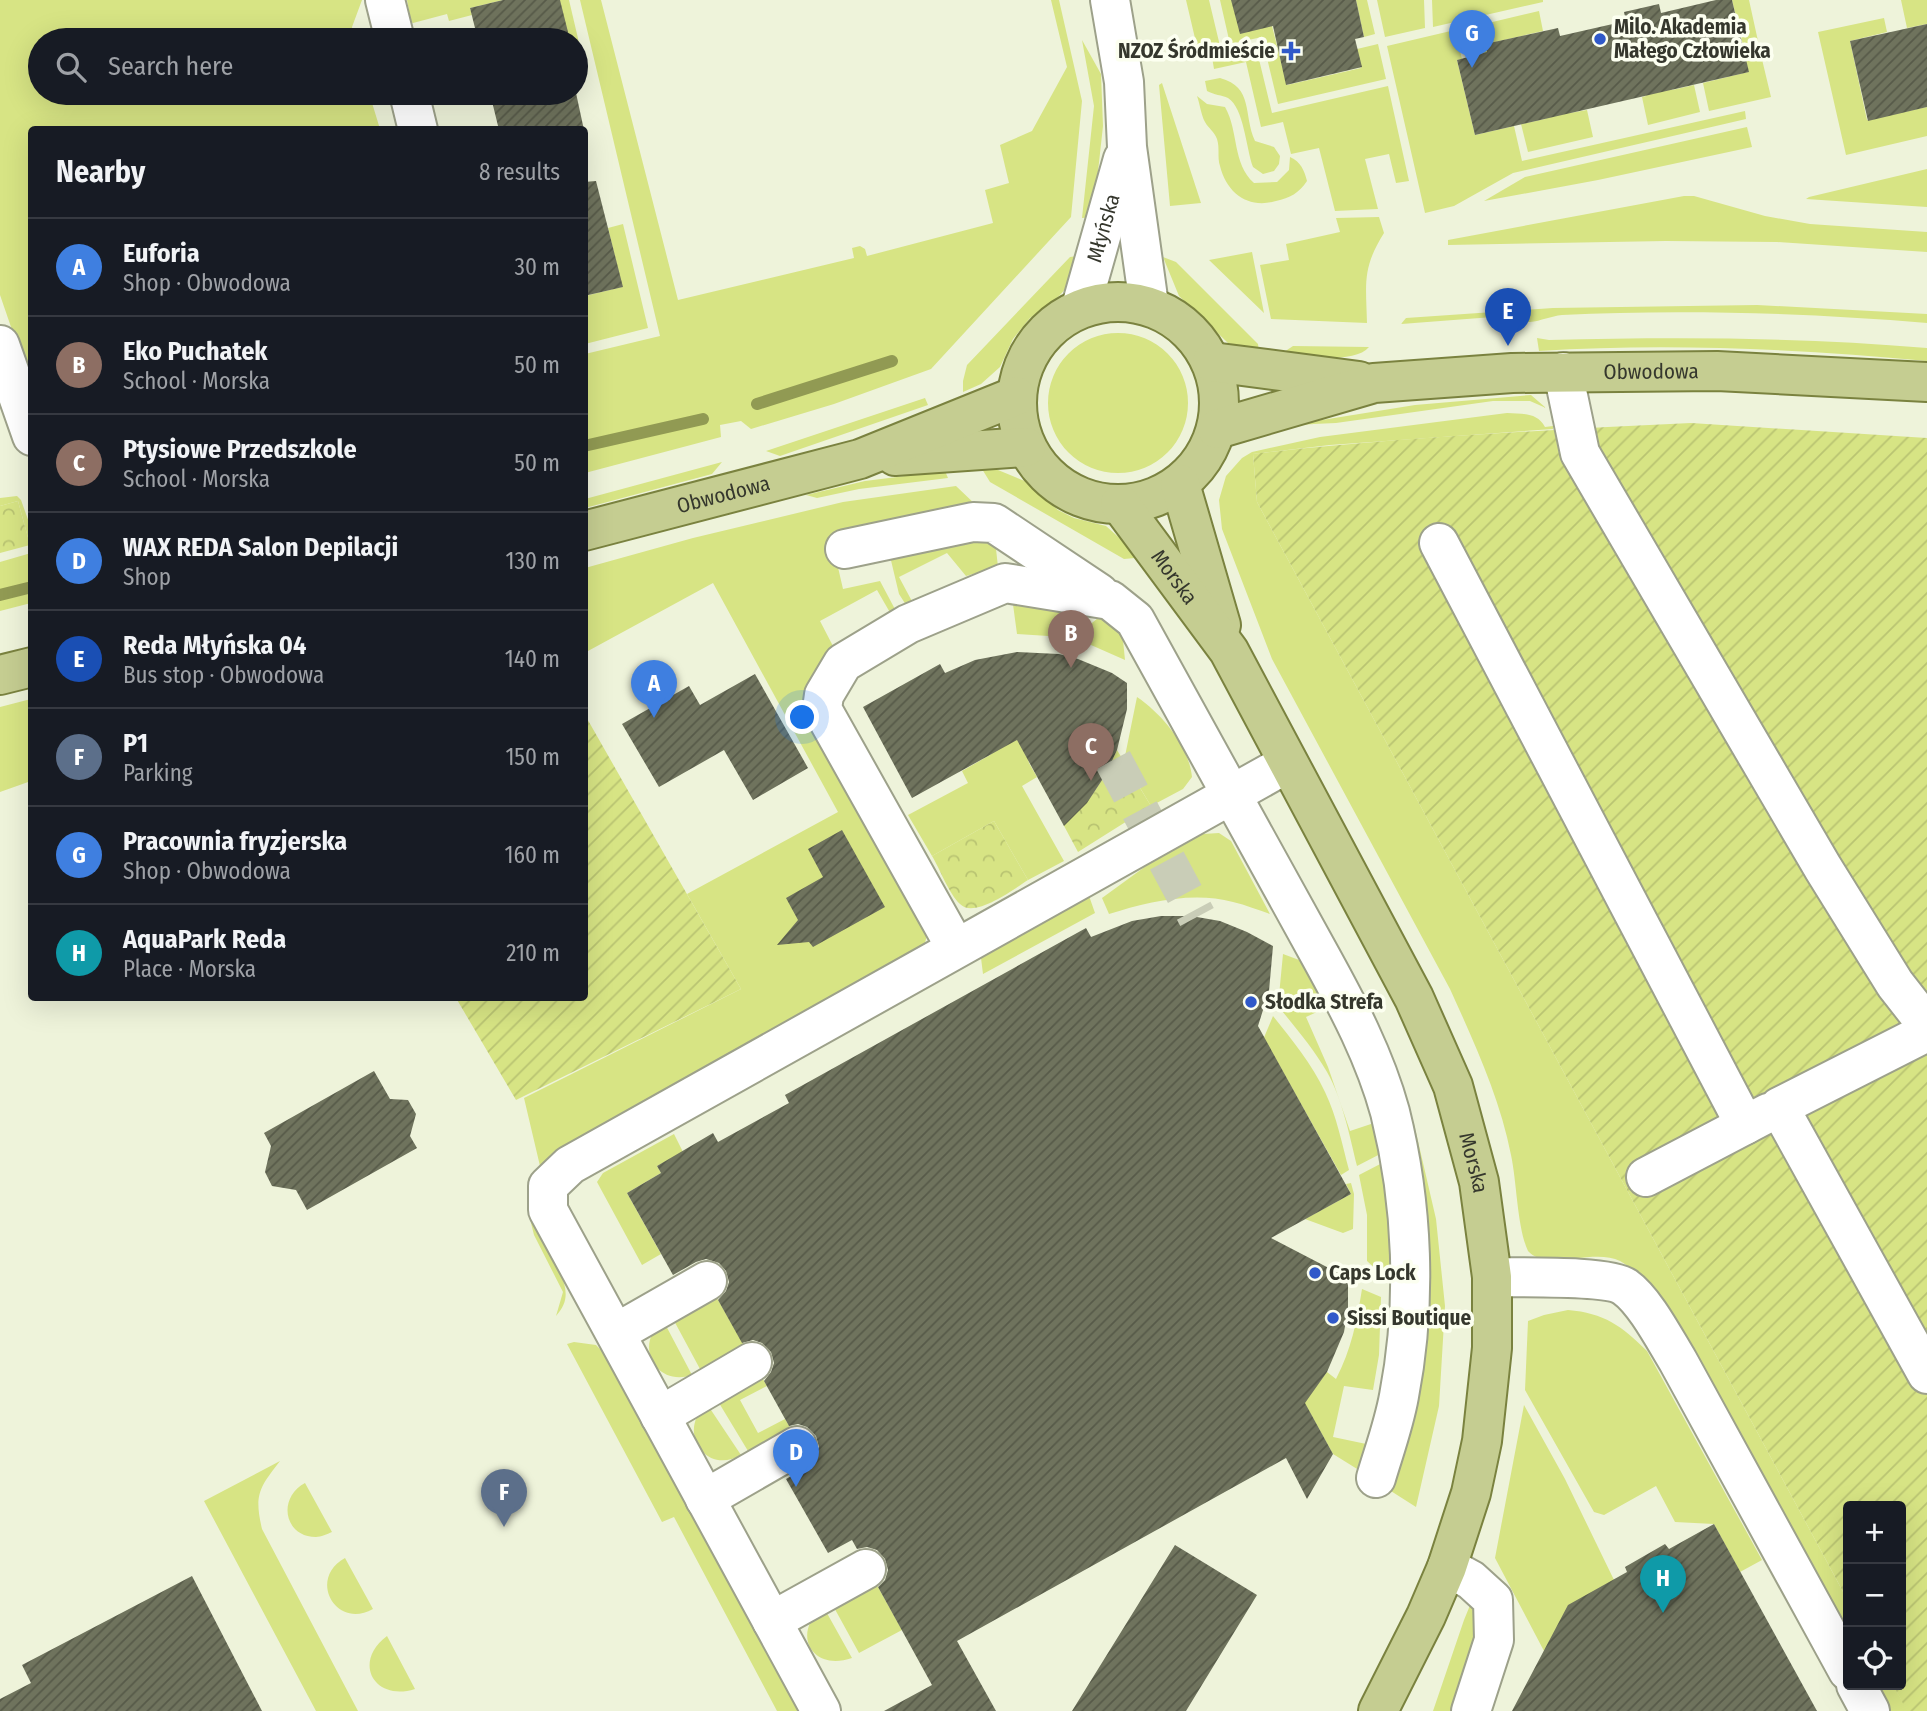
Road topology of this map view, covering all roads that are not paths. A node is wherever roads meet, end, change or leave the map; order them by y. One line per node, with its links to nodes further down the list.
1 (385, 0): 3 (street)
2 (1110, 0): 6 (street, Młyńska)
3 (392, 28)
4 (412, 105): 5 (street)
5 (417, 126)
6 (1127, 147): 7 (street, Młyńska); 8 (street, Młyńska)
7 (1149, 305): 8 (main road); 10 (main road)
8 (1081, 307): 14 (main road)
9 (0, 345): 15 (street)
10 (1212, 362): 13 (main road, Obwodowa); 16 (main road)
11 (1563, 372): 12 (main road, Obwodowa); 13 (main road, Obwodowa); 31 (street)
12 (1927, 382)
13 (1374, 383): 16 (main road, Obwodowa)
14 (1016, 396): 17 (main road); 18 (main road, Obwodowa)
15 (28, 425)
16 (1217, 429): 19 (main road)
17 (1026, 447): 18 (main road, Obwodowa); 20 (main road)
18 (860, 459): 21 (main road, Obwodowa)
19 (1180, 484): 20 (main road); 25 (main road, Morska)
20 (1121, 504): 25 (main road, Morska)
21 (588, 530)
22 (1438, 543): 34 (street)
23 (845, 549): 24 (street)
24 (1110, 600): 29 (street); 30 (street)
25 (1229, 651): 28 (main road, Morska)
26 (28, 668): 27 (main road)
27 (0, 675)
28 (1288, 763): 29 (street); 36 (main road, Morska)
29 (1231, 794): 30 (street); 43 (street)
30 (956, 948): 38 (street)
31 (1927, 1025)
32 (1927, 1032): 33 (street)
33 (1779, 1107): 34 (street); 40 (street)
34 (1745, 1125): 35 (street)
35 (1646, 1177)
36 (1492, 1277): 45 (main road, Morska); 48 (street)
37 (707, 1281): 38 (street)
38 (616, 1333): 41 (street)
39 (752, 1363): 41 (street)
40 (1927, 1374)
41 (660, 1416): 44 (street)
42 (797, 1446): 44 (street)
43 (1376, 1478)
44 (705, 1499): 47 (street)
45 (1447, 1567): 51 (main road, Morska); 52 (street)
46 (866, 1569): 47 (street)
47 (772, 1621): 50 (street)
48 (1843, 1662)
49 (1859, 1690): 53 (street)
50 (821, 1711)
51 (1378, 1711)
52 (1471, 1711)
53 (1870, 1711)

